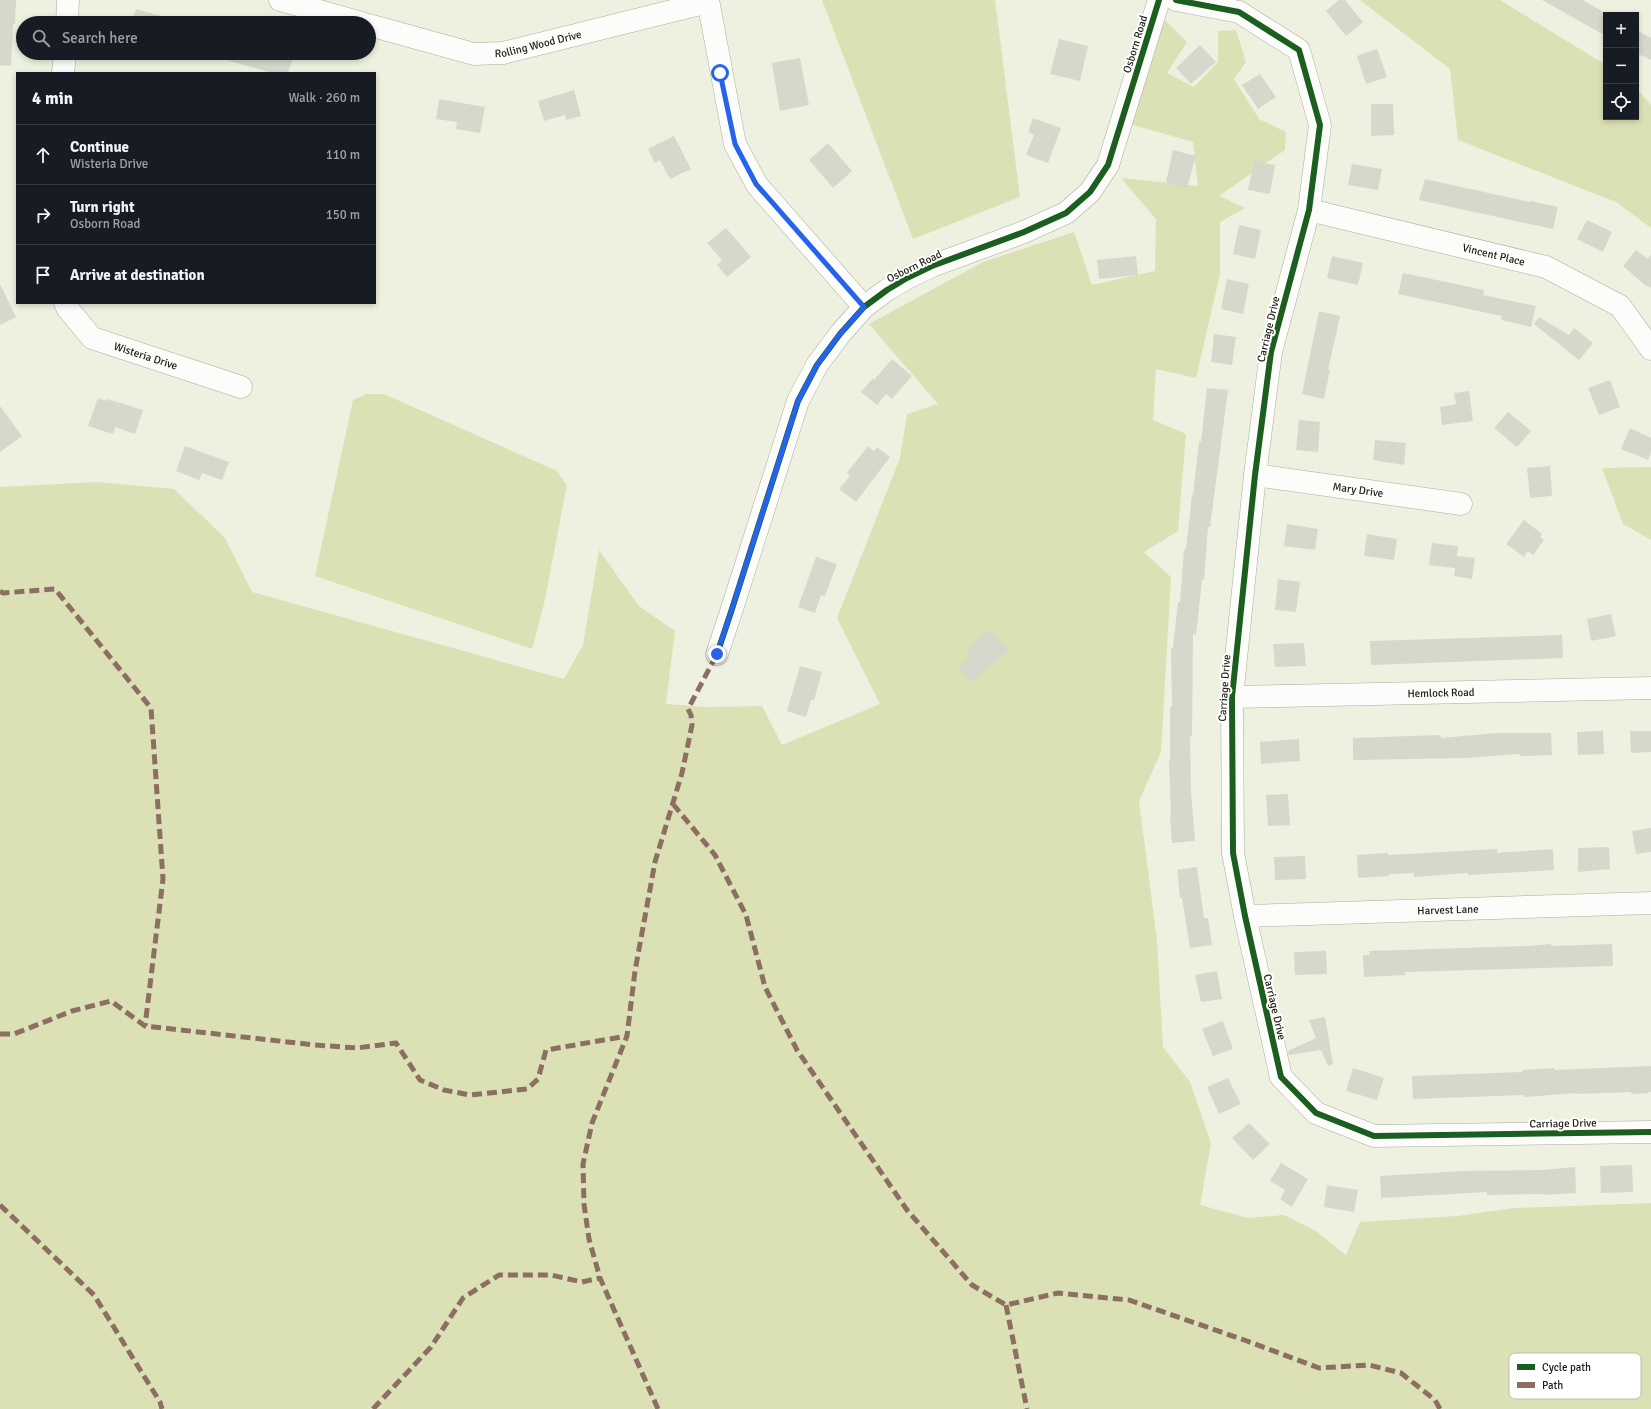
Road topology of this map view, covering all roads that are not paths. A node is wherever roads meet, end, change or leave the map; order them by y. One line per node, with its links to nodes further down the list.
1 (68, 0): 6 (street)
2 (1159, 0): 13 (street, Osborn Road)
3 (1176, 0): 11 (street, Carriage Drive)
4 (286, 1): 7 (street)
5 (708, 1): 8 (street, Rolling Wood Drive); 13 (street)
6 (67, 16)
7 (338, 16)
8 (376, 27)
9 (65, 60): 10 (street)
10 (64, 72)
11 (1309, 210): 14 (street, Vincent Place); 16 (street, Carriage Drive)
12 (66, 304): 15 (street, Wisteria Drive)
13 (864, 307): 18 (street, Osborn Road)
14 (1651, 349)
15 (241, 387)
16 (1255, 475): 17 (street, Mary Drive); 20 (street, Carriage Drive)
17 (1462, 504)
18 (717, 654)
19 (1651, 688): 20 (street, Hemlock Road)
20 (1232, 698): 22 (street, Carriage Drive)
21 (1651, 903): 22 (street, Harvest Lane)
22 (1245, 916): 23 (street, Carriage Drive)
23 (1651, 1132)

